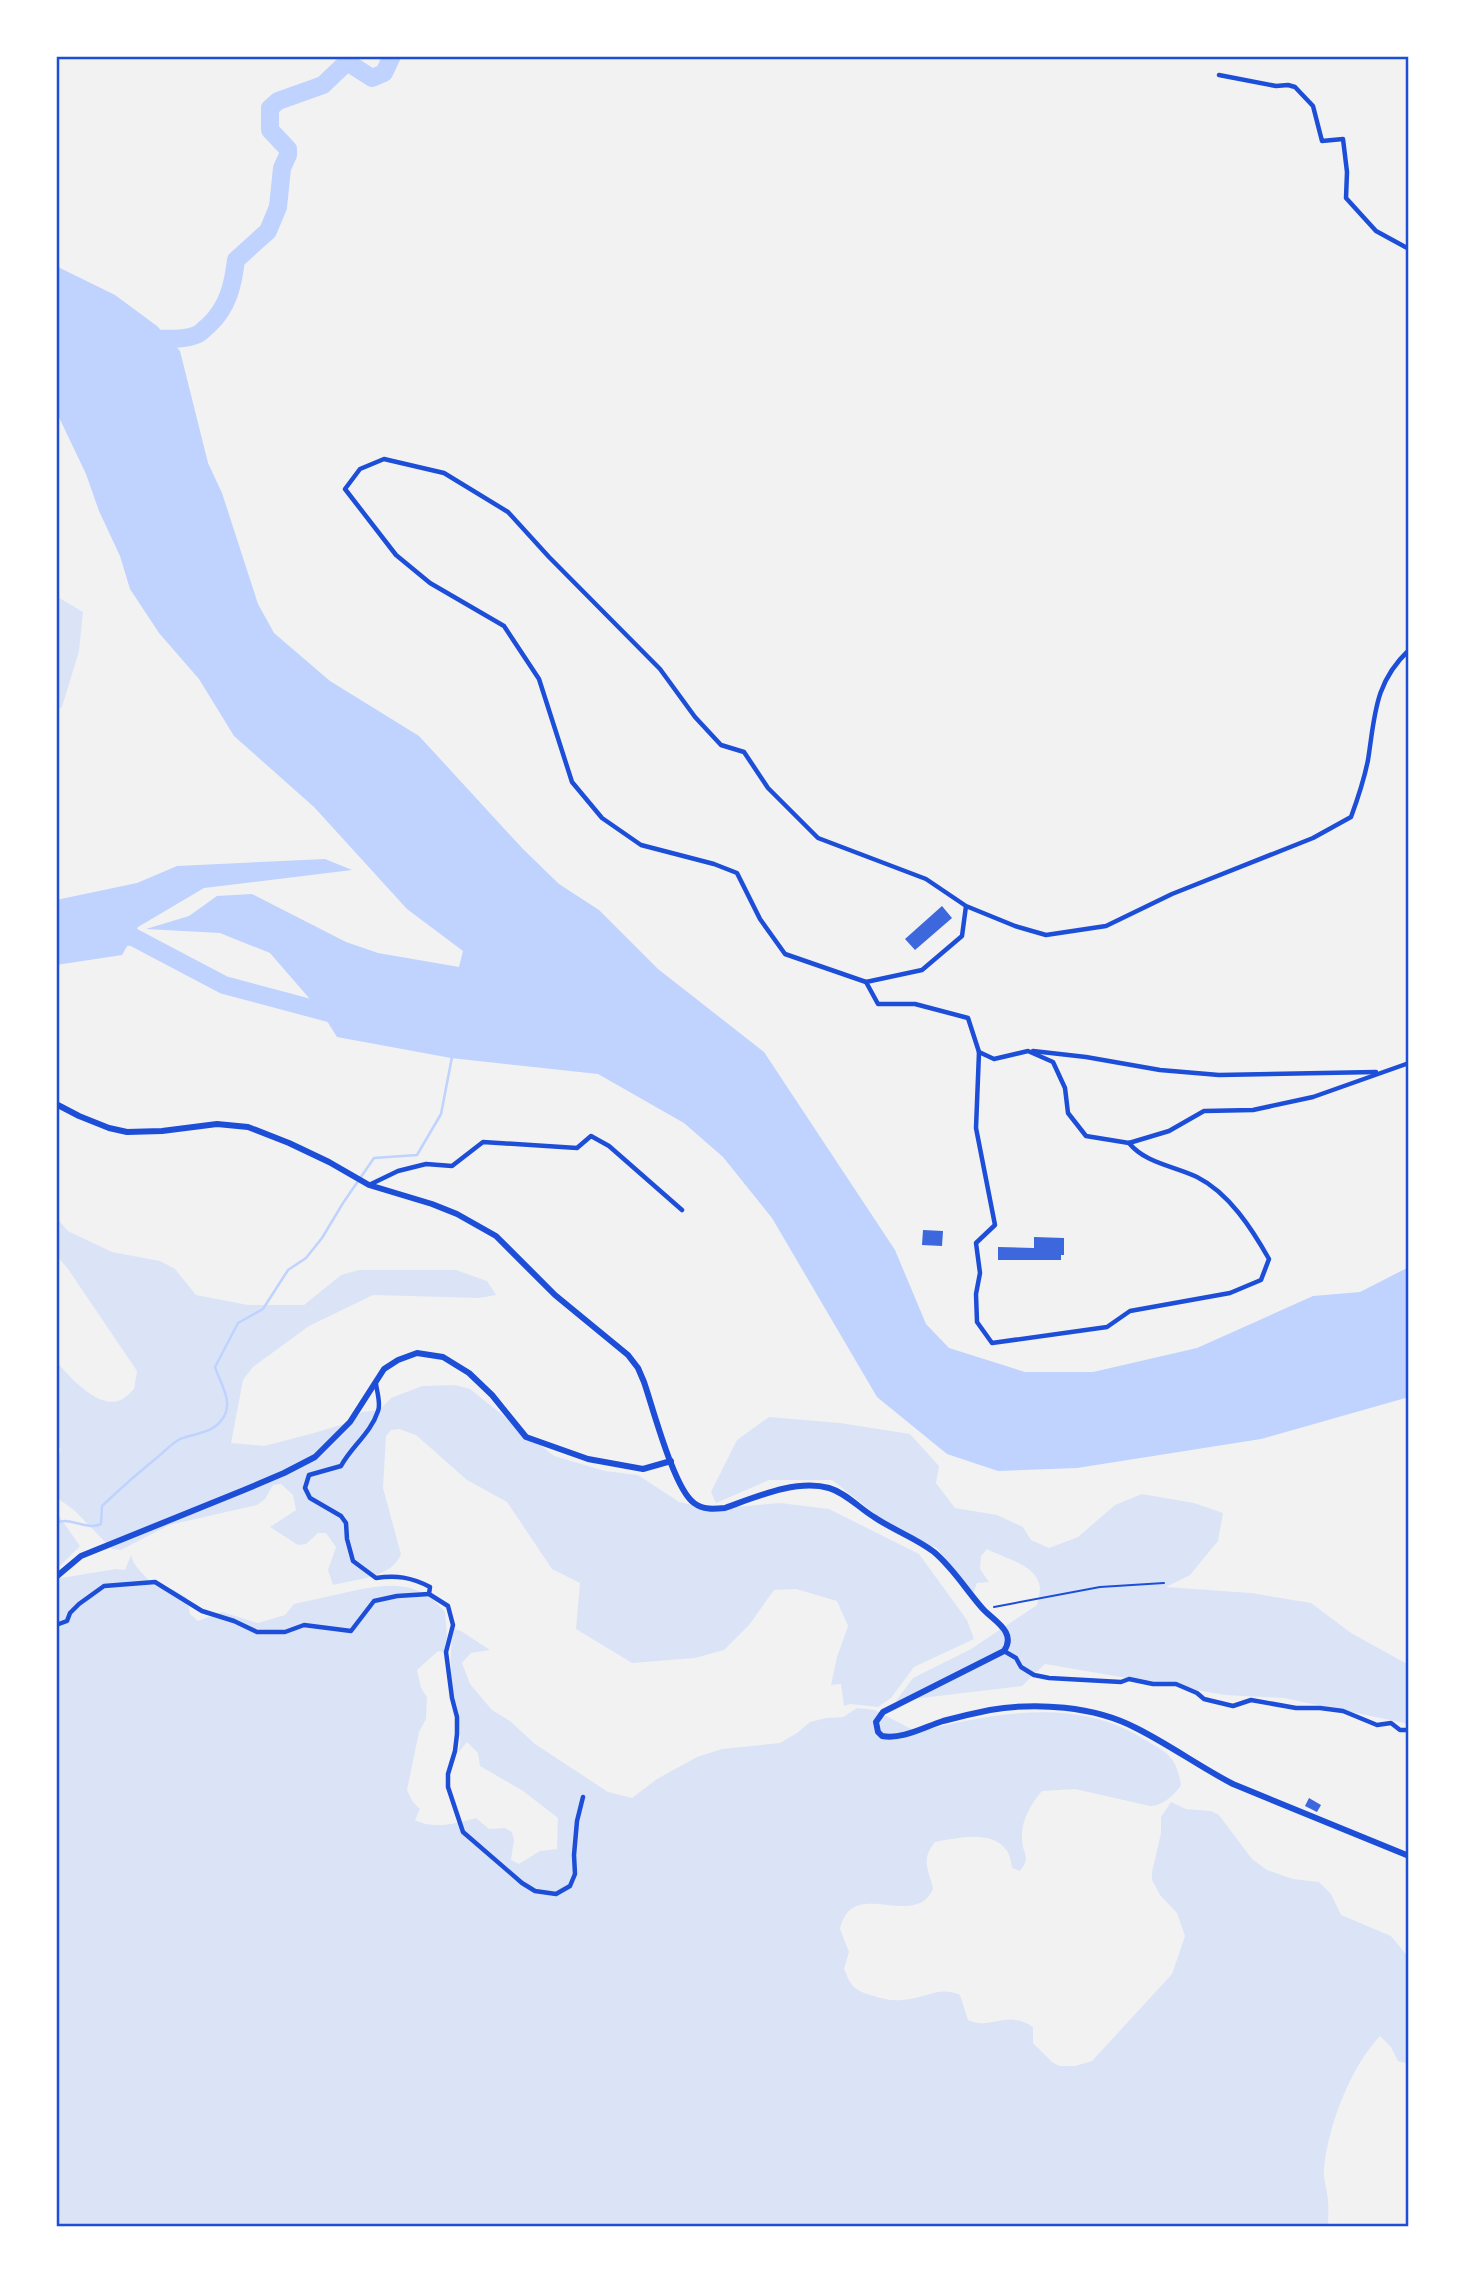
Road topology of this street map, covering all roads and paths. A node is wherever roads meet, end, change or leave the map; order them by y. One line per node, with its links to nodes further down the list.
1 (1219, 75): 2 (street)
2 (1409, 249)
3 (1409, 650): 4 (street)
4 (966, 906): 5 (street); 5 (street)
5 (866, 982): 7 (street)
6 (1028, 1051): 7 (street); 9 (street); 11 (street)
7 (979, 1052): 11 (street)
8 (1409, 1063): 9 (street)
9 (1382, 1071): 11 (street)
10 (56, 1104): 12 (main road)
11 (1129, 1143)
12 (369, 1185): 13 (street); 15 (main road)
13 (682, 1210)
14 (376, 1384): 15 (main road); 16 (main road); 18 (street)
15 (671, 1461): 19 (main road)
16 (56, 1577)
17 (1164, 1583): 19 (path)
18 (429, 1594): 20 (street); 23 (street)
19 (983, 1609): 21 (main road)
20 (56, 1625)
21 (1004, 1651): 22 (street); 24 (main road)
22 (1409, 1730)
23 (583, 1797)
24 (1409, 1856)

